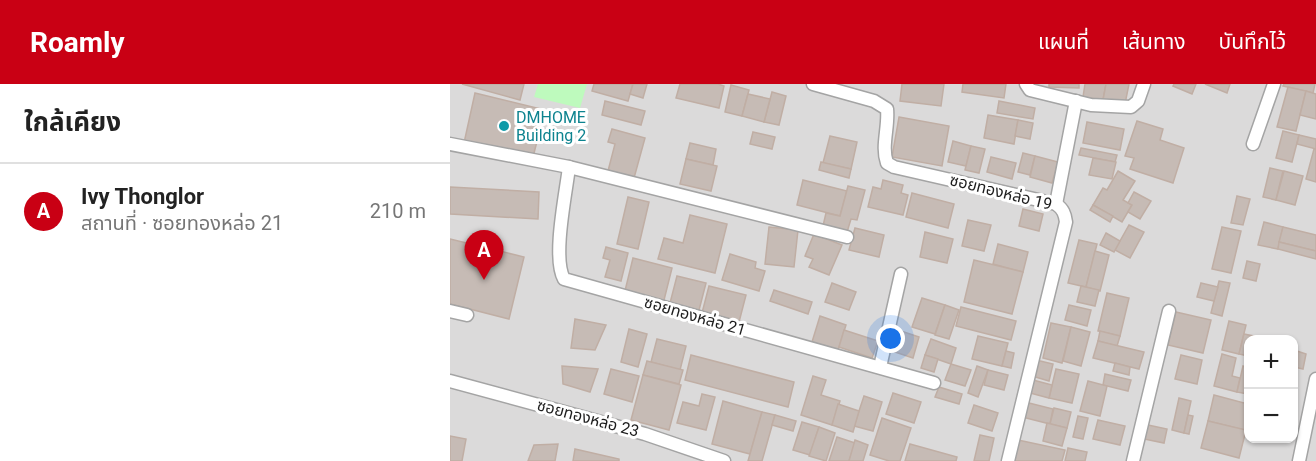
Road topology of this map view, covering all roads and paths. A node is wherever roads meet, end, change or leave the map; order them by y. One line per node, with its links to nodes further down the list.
1 (813, 84): 9 (street, ซอยทองหล่อ 19)
2 (1026, 84): 5 (street)
3 (1144, 84): 5 (street)
4 (1274, 84): 7 (street)
5 (1076, 101): 9 (street)
6 (450, 144): 8 (street)
7 (1253, 144)
8 (569, 167): 10 (street); 15 (street, ซอยทองหล่อ 21)
9 (1056, 204): 20 (street, ซอยทองหล่อ 19)
10 (847, 237)
11 (901, 274): 15 (street)
12 (450, 311): 14 (street)
13 (1169, 311): 21 (street)
14 (467, 315)
15 (880, 368): 18 (street, ซอยทองหล่อ 21)
16 (1316, 379): 22 (street)
17 (450, 381): 19 (street, ซอยทองหล่อ 23)
18 (934, 383)
19 (724, 461)
20 (1008, 461)
21 (1133, 461)
22 (1299, 461)

